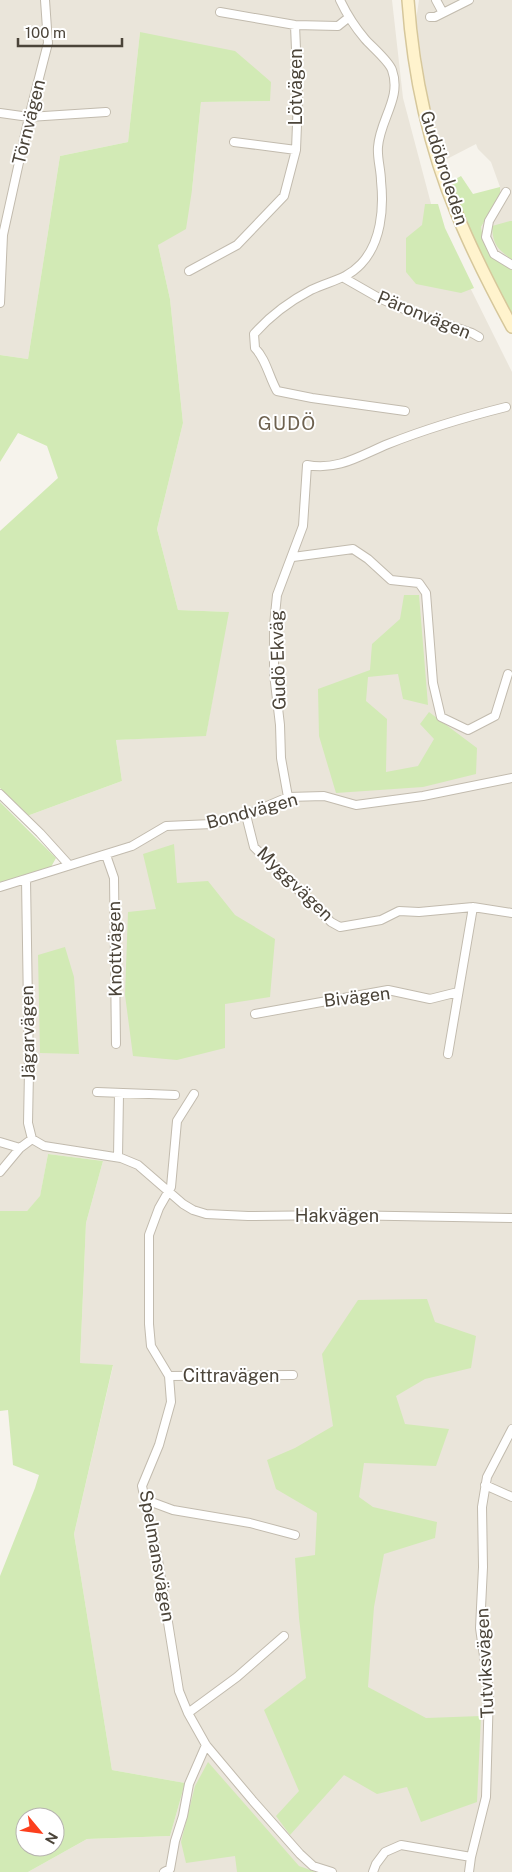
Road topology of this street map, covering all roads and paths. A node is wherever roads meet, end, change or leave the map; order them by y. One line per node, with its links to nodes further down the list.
1 (45, 0): 13 (street, Törnvägen)
2 (340, 0): 9 (street)
3 (408, 0): 22 (main road, Gudöbroleden)
4 (436, 0): 7 (street)
5 (469, 0): 7 (street)
6 (220, 12): 10 (street)
7 (443, 13): 8 (street)
8 (430, 17)
9 (348, 18): 10 (street); 20 (street)
10 (295, 25): 15 (street, Lötvägen)
11 (106, 112): 13 (street)
12 (0, 114): 13 (street)
13 (29, 117): 17 (street, Törnvägen)
14 (234, 142): 15 (street, Lötvägen)
15 (296, 150): 19 (street, Lötvägen)
16 (506, 192): 18 (street)
17 (2, 235): 21 (street, Törnvägen)
18 (512, 266)
19 (189, 271)
20 (344, 278): 23 (street, Päronvägen); 25 (street)
21 (0, 303)
22 (512, 327)
23 (479, 337)
24 (506, 407): 26 (street, Gudö Ekväg)
25 (405, 412)
26 (293, 557): 27 (street); 30 (street, Gudö Ekväg)
27 (508, 674)
28 (512, 778): 30 (street, Bondvägen)
29 (0, 794): 33 (street)
30 (288, 797): 31 (street, Bondvägen)
31 (246, 815): 32 (street, Bondvägen); 36 (street, Myggvägen)
32 (106, 855): 33 (street, Bondvägen); 40 (street, Knottvägen)
33 (69, 865): 34 (street, Bondvägen)
34 (26, 879): 35 (street, Bondvägen); 46 (street, Jägarvägen)
35 (0, 887)
36 (474, 907): 37 (street, Myggvägen); 38 (street)
37 (512, 913)
38 (458, 992): 39 (street, Bivägen); 41 (street)
39 (256, 1014)
40 (116, 1044)
41 (448, 1054)
42 (97, 1092): 43 (street)
43 (119, 1094): 45 (street); 49 (street)
44 (194, 1094): 51 (street)
45 (175, 1095)
46 (32, 1139): 48 (street); 49 (street, Hakvägen)
47 (0, 1142): 48 (street)
48 (20, 1148): 50 (street)
49 (118, 1157): 51 (street, Hakvägen)
50 (0, 1172)
51 (169, 1193): 52 (street, Hakvägen); 54 (street, Spelmansvägen)
52 (512, 1218)
53 (293, 1375): 54 (street, Cittravägen)
54 (169, 1376): 58 (street, Spelmansvägen)
55 (512, 1429): 56 (street, Tutviksvägen)
56 (485, 1485): 57 (street); 63 (street, Tutviksvägen)
57 (512, 1497)
58 (146, 1500): 59 (street); 61 (street, Spelmansvägen)
59 (295, 1534)
60 (284, 1636): 61 (street)
61 (188, 1713): 62 (street, Spelmansvägen)
62 (206, 1745): 64 (street); 65 (street, Spelmansvägen)
63 (471, 1857): 66 (street); 67 (street, Tutviksvägen)
64 (164, 1872)
65 (332, 1872)
66 (373, 1872)
67 (470, 1872)

